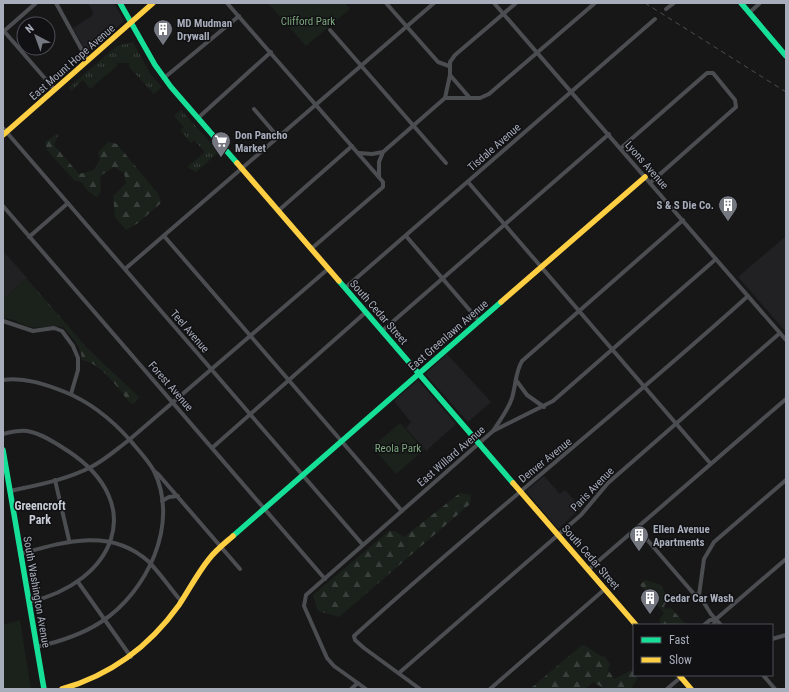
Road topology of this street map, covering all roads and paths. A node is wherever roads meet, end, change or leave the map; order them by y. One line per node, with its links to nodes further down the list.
1 (36, 3): 22 (street)
2 (56, 3): 26 (street)
3 (120, 3): 19 (street, South Cedar Street)
4 (153, 3): 19 (street, East Mount Hope Avenue)
5 (227, 3): 17 (street)
6 (386, 3): 20 (street)
7 (434, 3): 20 (street)
8 (494, 3): 16 (street, Lyons Avenue)
9 (516, 3): 16 (street)
10 (595, 3): 24 (street)
11 (674, 3): 14 (street)
12 (740, 3): 15 (street)
13 (760, 3): 15 (street)
14 (666, 9)
15 (749, 13): 25 (street)
16 (503, 14): 24 (street, Lyons Avenue); 28 (street)
17 (239, 16): 23 (street); 30 (street)
18 (655, 19): 32 (street, Tisdale Avenue)
19 (131, 23): 26 (street, East Mount Hope Avenue); 30 (street, South Cedar Street)
20 (407, 27): 27 (street); 28 (street)
21 (330, 30): 27 (street)
22 (3, 31): 31 (street)
23 (271, 52): 35 (street); 37 (street)
24 (537, 52): 32 (street, Lyons Avenue); 33 (street)
25 (786, 56)
26 (88, 61): 31 (street, East Mount Hope Avenue)
27 (361, 66): 35 (street); 38 (street)
28 (449, 66): 29 (street)
29 (450, 75): 33 (street); 34 (street)
30 (164, 78): 37 (street, South Cedar Street)
31 (55, 90): 39 (street, East Mount Hope Avenue)
32 (571, 91): 40 (street, Lyons Avenue); 50 (street, Tisdale Avenue)
33 (469, 97): 34 (street)
34 (445, 98): 38 (street)
35 (316, 104): 41 (street); 42 (street)
36 (254, 109): 41 (street)
37 (198, 118): 47 (street, South Cedar Street)
38 (413, 126): 44 (street); 46 (street)
39 (4, 132): 52 (street, Teel Avenue)
40 (609, 134): 43 (street, Lyons Avenue); 56 (street)
41 (278, 137): 47 (street)
42 (352, 146): 45 (street); 54 (street)
43 (621, 148): 48 (street, Lyons Avenue); 51 (street)
44 (383, 152): 45 (street); 49 (street)
45 (358, 153): 49 (street)
46 (446, 163)
47 (242, 169): 54 (street, South Cedar Street); 58 (street)
48 (645, 177): 51 (street, Lyons Avenue); 62 (street, East Greenlawn Avenue)
49 (380, 178): 60 (street)
50 (468, 182): 56 (street); 59 (street, Tisdale Avenue)
51 (650, 183): 55 (street, Lyons Avenue)
52 (68, 203): 57 (street); 63 (street, Teel Avenue)
53 (3, 206): 57 (street, Forest Avenue)
54 (278, 210): 60 (street, South Cedar Street)
55 (683, 220): 61 (street, Lyons Avenue); 68 (street)
56 (505, 224): 62 (street); 65 (street)
57 (29, 236): 85 (street, Forest Avenue)
58 (164, 236): 63 (street); 74 (street)
59 (406, 236): 65 (street); 66 (street, Tisdale Avenue)
60 (311, 249): 64 (street, South Cedar Street)
61 (716, 259): 67 (street, Lyons Avenue); 76 (street, East Willard Avenue)
62 (542, 267): 68 (street); 71 (street, East Greenlawn Avenue)
63 (125, 269): 77 (street, Teel Avenue)
64 (328, 269): 66 (street, South Cedar Street); 74 (street)
65 (443, 278): 71 (street); 72 (street)
66 (345, 288): 69 (street, South Cedar Street)
67 (748, 296): 73 (street, Lyons Avenue); 82 (street, Denver Avenue)
68 (579, 311): 76 (street); 81 (street)
69 (366, 312): 72 (street, South Cedar Street); 80 (street)
70 (3, 321): 83 (street)
71 (479, 321): 78 (street, East Greenlawn Avenue)
72 (382, 331): 78 (street, South Cedar Street)
73 (780, 333): 75 (street, Lyons Avenue); 88 (street, Paris Avenue)
74 (250, 336): 77 (street); 80 (street)
75 (786, 340)
76 (612, 350): 82 (street); 86 (street, East Willard Avenue)
77 (211, 369): 85 (street); 87 (street, Teel Avenue)
78 (419, 374): 92 (street, East Greenlawn Avenue); 93 (street, South Cedar Street)
79 (3, 380): 83 (street)
80 (289, 380): 87 (street); 92 (street)
81 (516, 380): 86 (street); 89 (street)
82 (645, 387): 88 (street); 103 (street, Denver Avenue)
83 (71, 394): 91 (street)
84 (786, 398): 96 (street)
85 (173, 402): 91 (street); 94 (street, Forest Avenue)
86 (544, 407): 89 (street, East Willard Avenue)
87 (250, 414): 94 (street); 99 (street, Teel Avenue)
88 (677, 423): 96 (street); 109 (street, Paris Avenue)
89 (493, 431): 93 (street, East Willard Avenue)
90 (3, 434): 97 (street)
91 (129, 440): 97 (street); 98 (street)
92 (342, 442): 99 (street, East Greenlawn Avenue); 107 (street)
93 (479, 443): 103 (street, South Cedar Street); 107 (street, East Willard Avenue)
94 (212, 448): 106 (street, Forest Avenue)
95 (3, 450): 102 (street, South Washington Avenue)
96 (710, 463): 108 (street)
97 (89, 468): 100 (street); 111 (street)
98 (153, 471): 104 (street); 105 (street)
99 (303, 476): 106 (street, East Greenlawn Avenue); 112 (street, Teel Avenue)
100 (55, 480): 102 (street); 110 (street)
101 (786, 480): 122 (street)
102 (10, 491): 114 (street, South Washington Avenue)
103 (521, 492): 109 (street, South Cedar Street); 135 (street, Denver Avenue)
104 (178, 496): 105 (street); 113 (street)
105 (162, 501): 116 (street)
106 (265, 509): 113 (street, East Greenlawn Avenue); 119 (street, Forest Avenue)
107 (402, 511): 112 (street, East Willard Avenue)
108 (637, 528): 118 (street); 122 (street)
109 (558, 534): 118 (street, South Cedar Street); 135 (street, Paris Avenue)
110 (69, 540): 111 (street); 114 (street)
111 (110, 542): 116 (street); 120 (street)
112 (363, 545): 119 (street, East Willard Avenue)
113 (221, 547): 117 (street); 123 (street, East Greenlawn Avenue)
114 (20, 554): 124 (street, South Washington Avenue)
115 (786, 558): 126 (street)
116 (151, 565): 123 (street); 125 (street)
117 (240, 568)
118 (588, 570): 121 (street, South Cedar Street)
119 (325, 578): 138 (street, East Willard Avenue)
120 (78, 582): 124 (street); 125 (street)
121 (605, 589): 127 (street, South Cedar Street); 144 (street)
122 (699, 595): 126 (street)
123 (181, 601): 134 (street, East Greenlawn Avenue)
124 (29, 602): 133 (street, South Washington Avenue)
125 (105, 620): 133 (street); 134 (street)
126 (716, 620): 128 (street); 129 (street); 130 (street)
127 (635, 624)
128 (705, 624)
129 (714, 624)
130 (720, 624)
131 (786, 634): 132 (street)
132 (773, 639)
133 (36, 647): 139 (street, South Washington Avenue)
134 (131, 657): 140 (street, East Greenlawn Avenue)
135 (399, 673): 143 (street)
136 (680, 676): 145 (street); 146 (street)
137 (764, 676): 147 (street)
138 (358, 683): 141 (street); 142 (street)
139 (44, 689)
140 (62, 689)
141 (351, 689)
142 (366, 689)
143 (420, 689)
144 (490, 689)
145 (667, 689)
146 (691, 689)
147 (774, 689)

